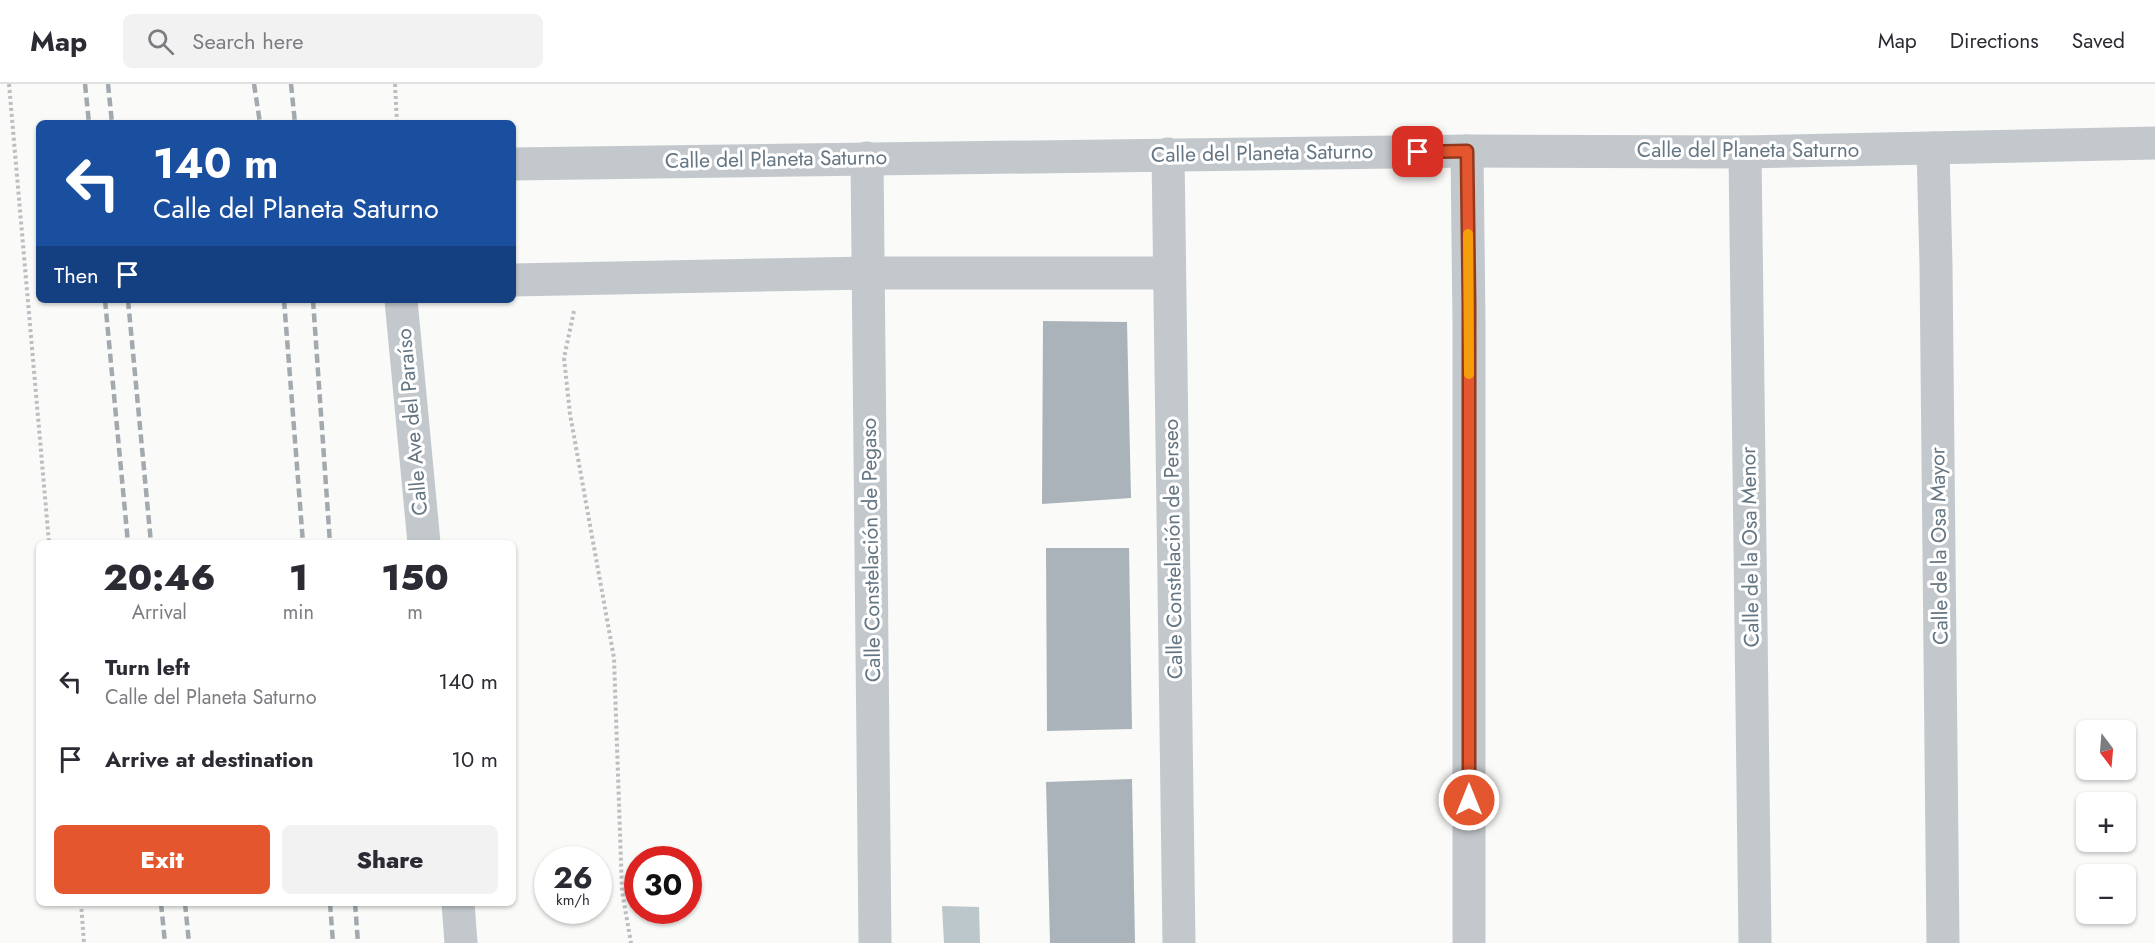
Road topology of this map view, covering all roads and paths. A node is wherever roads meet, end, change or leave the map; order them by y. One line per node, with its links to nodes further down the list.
1 (9, 84): 16 (path)
2 (394, 84): 3 (path)
3 (397, 120)
4 (2155, 143): 5 (street, Calle del Planeta Saturno)
5 (1933, 148): 7 (street, Calle del Planeta Saturno); 27 (street, Calle de la Osa Mayor)
6 (1467, 151): 7 (street, Calle del Planeta Saturno); 8 (street, Calle del Planeta Saturno); 25 (street)
7 (1745, 152): 26 (street, Calle de la Osa Menor)
8 (1168, 154): 9 (street, Calle del Planeta Saturno); 12 (street, Calle Constelación de Perseo)
9 (867, 158): 10 (street, Calle del Planeta Saturno); 11 (street, Calle Constelación de Pegaso)
10 (516, 164)
11 (868, 273): 12 (street); 13 (street); 23 (street, Calle Constelación de Pegaso)
12 (1169, 273): 24 (street, Calle Constelación de Perseo)
13 (580, 279): 14 (street); 22 (path)
14 (516, 280)
15 (401, 303): 17 (street, Calle Ave del Paraíso)
16 (49, 540)
17 (424, 540)
18 (81, 906): 20 (path)
19 (458, 906): 21 (street)
20 (84, 943)
21 (461, 943)
22 (631, 943)
23 (875, 943)
24 (1179, 943)
25 (1469, 943)
26 (1755, 943)
27 (1942, 943)

